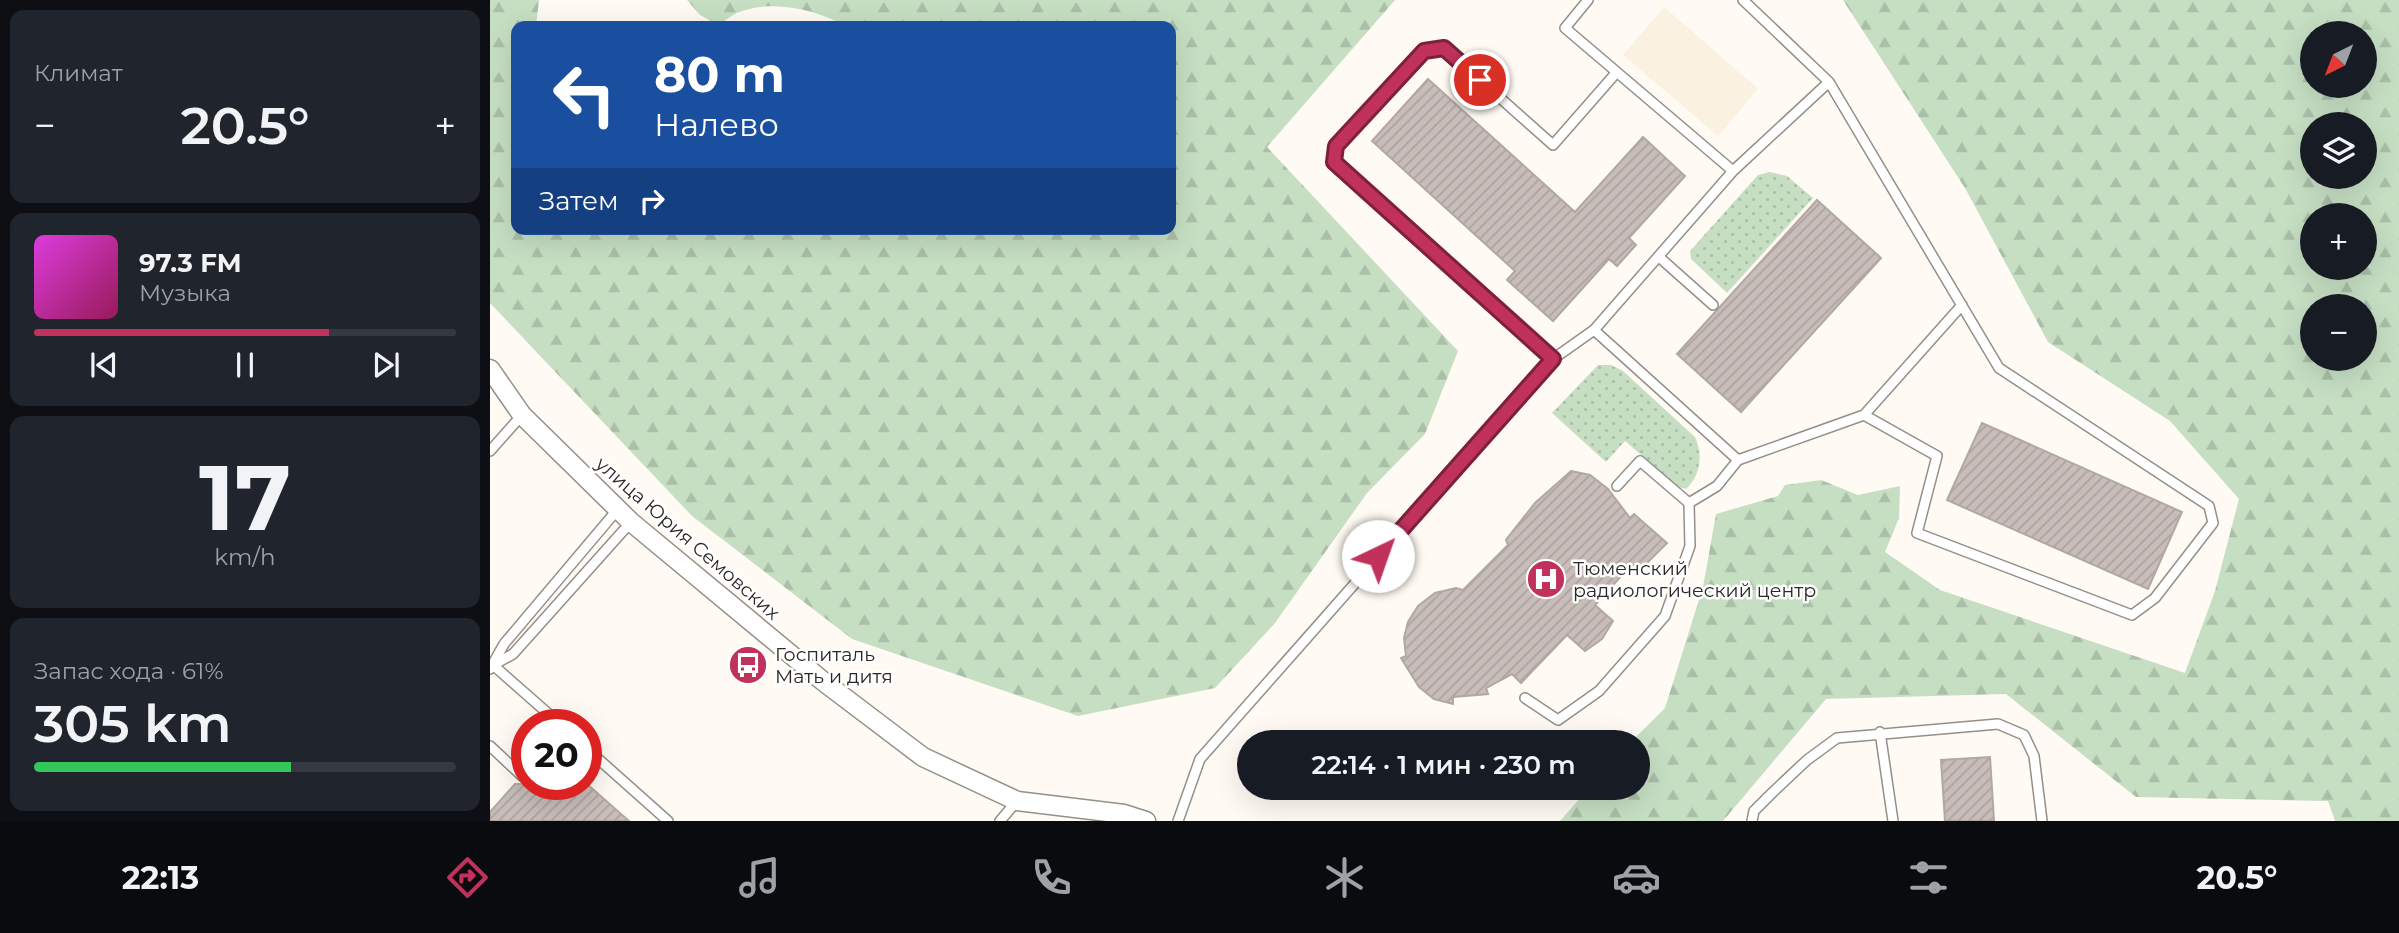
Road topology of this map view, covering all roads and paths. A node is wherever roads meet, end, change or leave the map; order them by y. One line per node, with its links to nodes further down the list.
1 (1588, 0): 3 (lane)
2 (1743, 0): 4 (lane)
3 (1616, 73): 5 (lane); 10 (lane)
4 (1829, 82): 5 (lane); 8 (lane)
5 (1733, 171): 6 (lane)
6 (1659, 257): 7 (lane); 9 (lane)
7 (1713, 305)
8 (1962, 305): 13 (lane); 13 (lane)
9 (1594, 330): 10 (lane); 15 (lane)
10 (1553, 359): 30 (lane)
11 (490, 369): 12 (street, улица Юрия Семовских)
12 (522, 415): 14 (lane); 18 (street, улица Юрия Семовских)
13 (1864, 415): 15 (lane)
14 (490, 451)
15 (1738, 460): 17 (lane)
16 (1617, 486): 17 (lane)
17 (1689, 503): 20 (lane)
18 (624, 515): 19 (lane); 19 (lane); 26 (street, улица Юрия Семовских)
19 (491, 667): 21 (lane)
20 (1525, 698)
21 (542, 709)
22 (1880, 732): 31 (lane); 32 (lane); 33 (lane)
23 (490, 746): 25 (lane)
24 (602, 762): 27 (lane)
25 (511, 766)
26 (1017, 801): 28 (lane); 29 (street, улица Юрия Семовских)
27 (668, 821)
28 (1000, 821)
29 (1146, 821)
30 (1178, 821)
31 (1752, 821)
32 (1893, 821)
33 (2042, 821)

